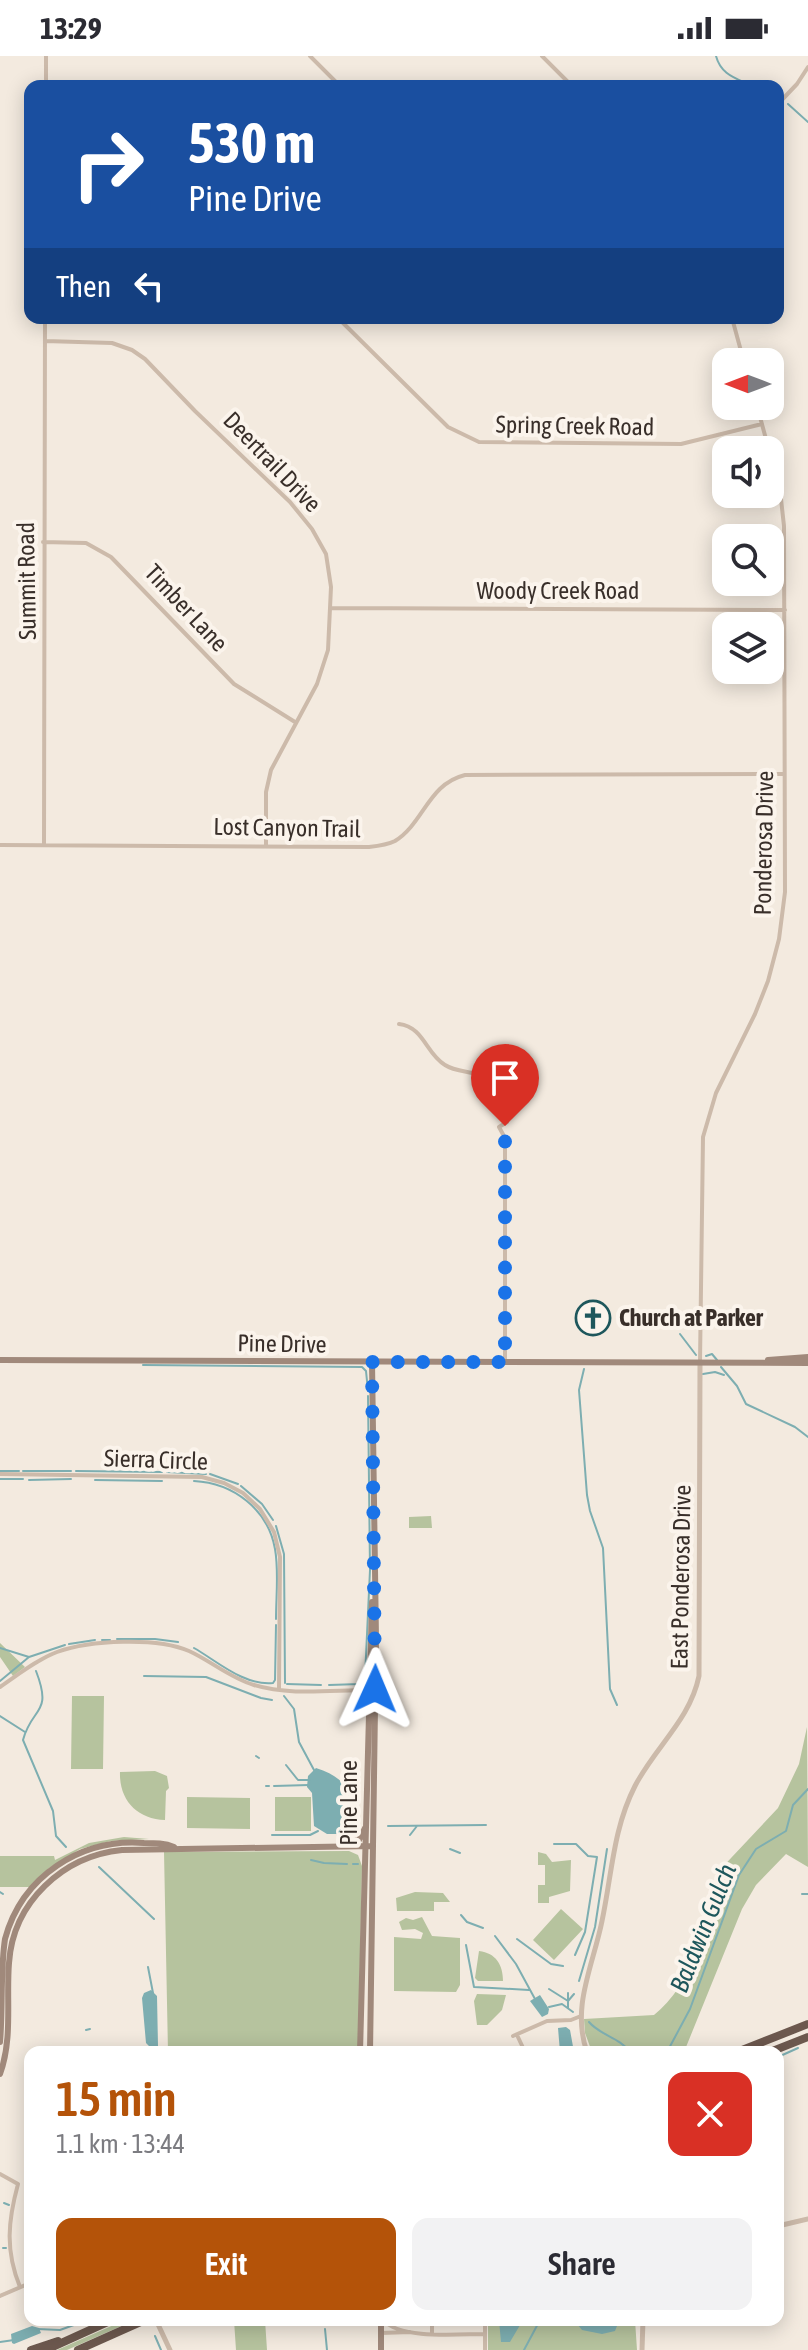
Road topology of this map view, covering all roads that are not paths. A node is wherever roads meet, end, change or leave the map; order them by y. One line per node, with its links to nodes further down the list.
1 (46, 56): 5 (street)
2 (310, 56): 6 (street)
3 (542, 56): 7 (street)
4 (808, 67): 8 (street)
5 (46, 80)
6 (334, 80)
7 (566, 80)
8 (784, 98)
9 (45, 324): 12 (street, Summit Road)
10 (344, 324): 15 (street, Spring Creek Road)
11 (734, 324): 13 (street)
12 (45, 341): 18 (street, Summit Road); 19 (street, Deertrail Drive)
13 (740, 348)
14 (761, 420): 15 (street, Ponderosa Drive)
15 (762, 424): 16 (street, Ponderosa Drive)
16 (765, 436)
17 (783, 508): 20 (street, Ponderosa Drive)
18 (43, 542): 21 (street, Timber Lane); 23 (street, Summit Road)
19 (331, 608): 20 (street, Woody Creek Road); 21 (street, Deertrail Drive)
20 (785, 610): 22 (street, Ponderosa Drive)
21 (295, 722): 25 (street, Deertrail Drive)
22 (784, 774): 25 (street, Lost Canyon Trail); 32 (street, Ponderosa Drive)
23 (44, 844): 24 (street, Lost Canyon Trail); 25 (street, Lost Canyon Trail)
24 (0, 845)
25 (266, 846)
26 (399, 1024): 30 (street)
27 (808, 1357): 31 (main road, Pine Drive)
28 (0, 1360): 29 (main road, Pine Drive)
29 (372, 1362): 30 (main road, Pine Drive); 37 (main road, Pine Lane)
30 (505, 1362): 32 (main road, Pine Drive)
31 (756, 1362): 32 (main road, Pine Drive); 33 (main road, Pine Drive)
32 (700, 1363): 43 (street, East Ponderosa Drive)
33 (808, 1363)
34 (0, 1474): 36 (street, Sierra Circle)
35 (0, 1687): 36 (street)
36 (279, 1689): 37 (street)
37 (372, 1689): 38 (main road, Pine Lane); 39 (main road, Pine Lane)
38 (367, 1781): 39 (main road, Pine Lane); 40 (main road)
39 (370, 1846): 40 (main road); 41 (main road, Pine Lane); 50 (main road, Pine Lane)
40 (316, 1848): 41 (main road); 42 (main road)
41 (364, 1898): 49 (main road, Pine Lane)
42 (3, 1972): 48 (main road)
43 (581, 2016): 44 (street); 45 (street, East Ponderosa Drive)
44 (571, 2020): 45 (street); 51 (street)
45 (581, 2024): 52 (street, East Ponderosa Drive)
46 (808, 2024): 53 (highway)
47 (808, 2040): 54 (highway); 55 (highway)
48 (2, 2042): 56 (main road)
49 (360, 2046)
50 (370, 2046)
51 (521, 2046)
52 (586, 2046)
53 (752, 2046)
54 (784, 2048)
55 (784, 2051)
56 (0, 2074)
57 (0, 2174): 61 (street)
58 (808, 2219): 59 (street)
59 (784, 2225)
60 (24, 2285): 61 (street)
61 (20, 2287): 62 (street)
62 (0, 2296)
63 (99, 2326): 75 (highway)
64 (132, 2326): 78 (highway)
65 (159, 2326): 79 (street)
66 (382, 2326): 72 (main road)
67 (389, 2326): 71 (street)
68 (432, 2326): 73 (street)
69 (485, 2326): 74 (street)
70 (643, 2326): 82 (street)
71 (410, 2332): 72 (street); 73 (street)
72 (381, 2333): 80 (main road)
73 (432, 2334): 74 (street)
74 (485, 2334): 81 (street)
75 (71, 2339): 76 (highway); 77 (highway)
76 (31, 2350)
77 (46, 2350)
78 (78, 2350)
79 (170, 2350)
80 (381, 2350)
81 (485, 2350)
82 (642, 2350)

